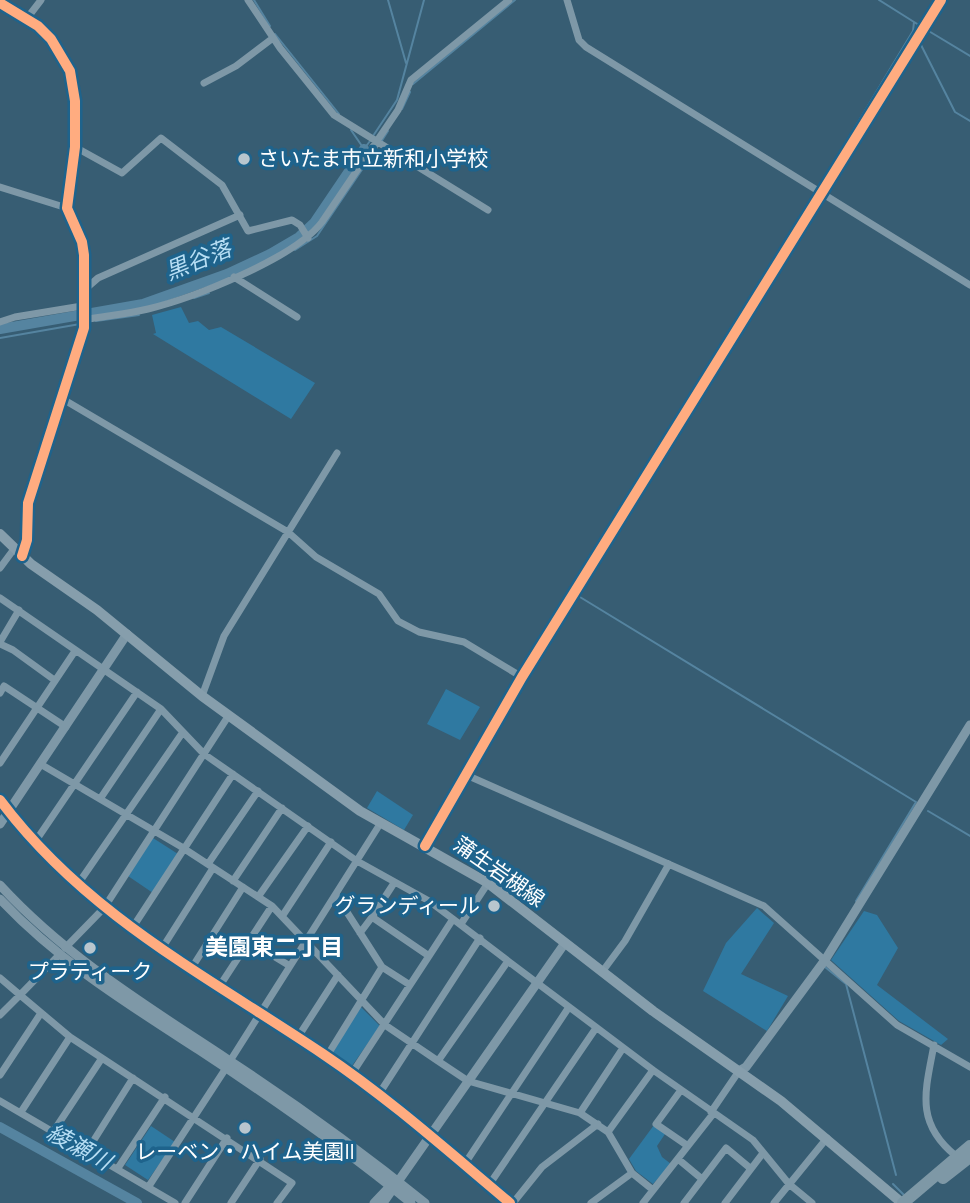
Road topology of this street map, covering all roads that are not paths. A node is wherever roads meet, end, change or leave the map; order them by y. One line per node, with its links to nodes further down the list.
1 (41, 0): 7 (street)
2 (248, 0): 8 (street)
3 (509, 0): 10 (street)
4 (567, 0): 13 (street)
5 (941, 0): 13 (street)
6 (0, 3): 7 (street)
7 (28, 18): 11 (street)
8 (273, 37): 9 (street); 10 (street)
9 (204, 83)
10 (375, 142): 15 (street); 17 (street)
11 (75, 147): 14 (street); 16 (street)
12 (0, 187): 14 (street)
13 (822, 193): 19 (street); 36 (street)
14 (67, 208): 20 (street)
15 (488, 210)
16 (240, 215): 17 (street); 20 (street)
17 (308, 238): 18 (street)
18 (234, 277): 21 (street); 22 (street)
19 (970, 285)
20 (83, 291): 21 (street)
21 (83, 313): 23 (street); 24 (street)
22 (297, 317)
23 (0, 322)
24 (61, 398): 26 (street); 28 (street)
25 (337, 453): 26 (street)
26 (288, 532): 36 (street); 40 (street)
27 (0, 534): 28 (main road, 蒲生岩槻線)
28 (18, 552): 29 (street); 32 (main road, 蒲生岩槻線)
29 (0, 568)
30 (0, 598): 31 (street)
31 (19, 610): 33 (street); 34 (street)
32 (127, 634): 35 (street); 40 (main road, 蒲生岩槻線)
33 (0, 643): 37 (street)
34 (75, 651): 35 (street); 37 (street)
35 (104, 669): 38 (street); 45 (street)
36 (522, 677): 53 (street)
37 (53, 679): 41 (street)
38 (137, 692): 42 (street); 54 (street)
39 (0, 693): 41 (street)
40 (202, 696): 43 (main road, 蒲生岩槻線)
41 (37, 707): 45 (street); 48 (street)
42 (161, 709): 46 (street); 56 (street)
43 (229, 715): 49 (street); 62 (main road, 蒲生岩槻線)
44 (970, 725): 96 (street)
45 (66, 727): 51 (street)
46 (183, 732): 49 (street); 60 (street)
47 (0, 743): 48 (street)
48 (9, 749): 50 (street)
49 (204, 754): 52 (street); 64 (street)
50 (0, 763)
51 (42, 765): 54 (street); 59 (street)
52 (233, 774): 55 (street); 68 (street)
53 (464, 774): 67 (street); 70 (street)
54 (74, 784): 56 (street); 65 (street)
55 (258, 791): 58 (street); 71 (street)
56 (100, 799): 60 (street)
57 (0, 800): 59 (street)
58 (282, 808): 63 (street); 72 (street)
59 (10, 813): 61 (street); 65 (street)
60 (124, 814): 64 (street); 75 (street)
61 (0, 824)
62 (380, 824): 67 (main road, 蒲生岩槻線); 69 (street)
63 (308, 826): 66 (street); 79 (street)
64 (153, 832): 68 (street); 82 (street)
65 (35, 842): 75 (street)
66 (331, 842): 69 (street); 83 (street)
67 (425, 846): 74 (main road, 蒲生岩槻線)
68 (185, 849): 71 (street); 87 (street)
69 (357, 861): 73 (street); 78 (street)
70 (669, 864): 96 (street); 101 (street)
71 (210, 866): 72 (street); 93 (street)
72 (233, 881): 77 (street)
73 (394, 883): 84 (street); 85 (street)
74 (488, 883): 86 (street); 92 (main road, 蒲生岩槻線)
75 (78, 884): 82 (street)
76 (0, 885): 94 (street)
77 (243, 887): 79 (street); 100 (street)
78 (336, 895): 88 (street); 91 (street)
79 (258, 897): 81 (street)
80 (0, 899): 94 (street)
81 (272, 906): 83 (street); 90 (street)
82 (104, 908): 87 (street); 94 (street)
83 (283, 915): 91 (street)
84 (372, 917): 88 (street); 95 (street)
85 (453, 919): 86 (street); 95 (street)
86 (461, 924): 89 (street)
87 (131, 930): 93 (street)
88 (360, 933): 99 (street)
89 (480, 938): 97 (street); 117 (street)
90 (249, 941): 98 (street); 106 (street)
91 (307, 941): 98 (street); 102 (street)
92 (565, 943): 101 (main road, 蒲生岩槻線); 104 (street)
93 (161, 950): 100 (street)
94 (62, 951): 107 (street); 123 (street)
95 (429, 956): 105 (street)
96 (825, 960): 118 (street); 126 (street)
97 (508, 961): 104 (street); 122 (street)
98 (290, 966): 111 (street)
99 (382, 967): 105 (street); 108 (street)
100 (191, 969): 106 (street)
101 (602, 972): 126 (main road, 蒲生岩槻線)
102 (338, 975): 108 (street); 116 (street)
103 (0, 978): 107 (street)
104 (537, 983): 109 (street); 130 (street)
105 (410, 985): 113 (street)
106 (219, 987): 111 (street)
107 (20, 995): 110 (street); 112 (street)
108 (360, 1000): 113 (street); 120 (street)
109 (569, 1007): 114 (street); 133 (street)
110 (41, 1013): 115 (street); 127 (street)
111 (260, 1013): 116 (street); 123 (street)
112 (0, 1015)
113 (385, 1025): 117 (street); 128 (street)
114 (596, 1028): 119 (street); 136 (street)
115 (70, 1037): 121 (street); 137 (street)
116 (298, 1037): 120 (street)
117 (412, 1043): 122 (street); 132 (street)
118 (934, 1045): 124 (street); 153 (street)
119 (623, 1048): 125 (street); 138 (street)
120 (327, 1056): 128 (street)
121 (102, 1058): 129 (street); 142 (street)
122 (438, 1061): 130 (street)
123 (228, 1064): 140 (street); 160 (street)
124 (970, 1067)
125 (653, 1070): 131 (street); 143 (street)
126 (739, 1072): 139 (street); 146 (main road, 蒲生岩槻線)
127 (0, 1075)
128 (351, 1075): 132 (street)
129 (133, 1078): 134 (street); 149 (street)
130 (468, 1081): 133 (street); 144 (street)
131 (681, 1090): 139 (street); 147 (street)
132 (379, 1094): 144 (street)
133 (512, 1095): 136 (street); 154 (street)
134 (165, 1097): 140 (street); 155 (street)
135 (0, 1101): 137 (street)
136 (547, 1104): 138 (street); 161 (street)
137 (21, 1112): 142 (street)
138 (580, 1113): 141 (street)
139 (712, 1113): 147 (street); 150 (street)
140 (194, 1116): 145 (street); 162 (street)
141 (598, 1124): 143 (street); 172 (street)
142 (53, 1132): 149 (street)
143 (608, 1132): 157 (street)
144 (430, 1134): 154 (street); 160 (street)
145 (227, 1138): 151 (street); 165 (street)
146 (827, 1138): 159 (street); 179 (main road, 蒲生岩槻線)
147 (688, 1146): 152 (street)
148 (970, 1146): 153 (highway)
149 (87, 1151): 155 (street)
150 (763, 1153): 156 (street); 159 (street)
151 (260, 1159): 166 (street); 167 (street)
152 (678, 1159): 158 (street); 163 (street)
153 (965, 1160): 179 (highway); 180 (highway)
154 (464, 1164): 161 (street)
155 (118, 1168): 162 (street)
156 (750, 1168): 158 (street); 176 (street)
157 (632, 1173): 163 (street); 173 (street)
158 (702, 1179): 175 (street)
159 (789, 1184): 177 (street); 178 (street)
160 (394, 1185): 168 (street); 169 (street); 170 (street); 171 (street)
161 (489, 1185): 172 (street)
162 (149, 1186): 164 (street)
163 (653, 1190): 174 (street)
164 (175, 1203)
165 (185, 1203)
166 (231, 1203)
167 (277, 1203)
168 (374, 1203)
169 (383, 1203)
170 (411, 1203)
171 (425, 1203)
172 (512, 1203)
173 (591, 1203)
174 (643, 1203)
175 (684, 1203)
176 (725, 1203)
177 (774, 1203)
178 (812, 1203)
179 (903, 1203)
180 (915, 1203)

